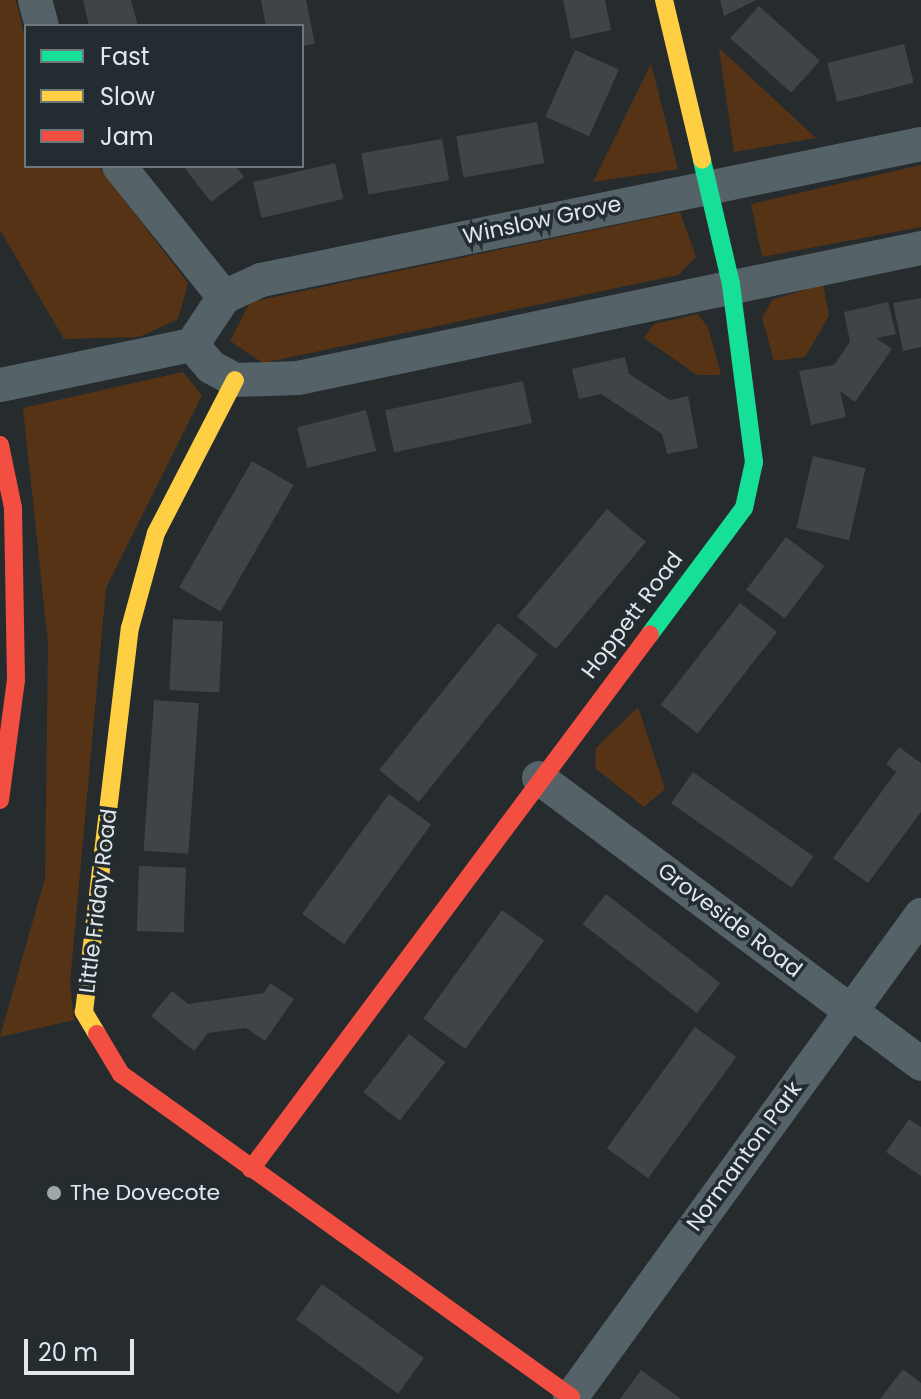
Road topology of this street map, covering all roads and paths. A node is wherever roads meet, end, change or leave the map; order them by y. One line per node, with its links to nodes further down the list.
1 (35, 0): 3 (street)
2 (664, 0): 6 (street, Hoppett Road)
3 (41, 24)
4 (921, 144): 6 (street, Winslow Grove)
5 (121, 168): 9 (street)
6 (705, 185): 8 (street, Hoppett Road); 9 (street, Winslow Grove)
7 (921, 248): 8 (street)
8 (731, 284): 11 (street); 14 (street, Hoppett Road)
9 (224, 297): 10 (street)
10 (192, 345): 11 (street); 12 (street)
11 (235, 380): 19 (street, Little Friday Road)
12 (0, 385)
13 (0, 445): 15 (street)
14 (539, 778): 17 (street, Groveside Road); 19 (street, Hoppett Road)
15 (0, 800)
16 (921, 915): 17 (street, Normanton Park)
17 (849, 1009): 18 (street, Groveside Road); 20 (street, Normanton Park)
18 (921, 1064)
19 (251, 1169): 20 (street, Little Friday Road)
20 (570, 1398)

